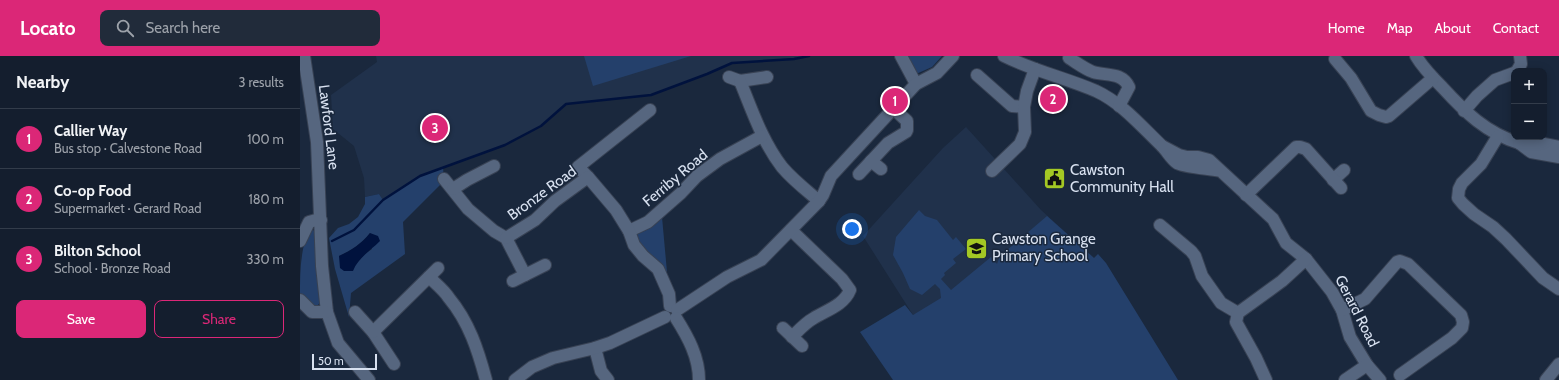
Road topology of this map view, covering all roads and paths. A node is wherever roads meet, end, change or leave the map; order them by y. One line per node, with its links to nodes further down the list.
1 (304, 56): 37 (street, Lawford Lane)
2 (900, 56): 15 (street)
3 (953, 56): 15 (street)
4 (1004, 56): 10 (street, Gerard Road)
5 (1416, 56): 14 (street)
6 (1520, 56): 9 (street)
7 (1069, 58): 16 (street)
8 (1335, 59): 14 (street)
9 (1519, 68)
10 (1035, 69): 16 (street, Gerard Road); 17 (street)
11 (1511, 74): 20 (street)
12 (977, 75): 17 (street)
13 (767, 77): 21 (street)
14 (1433, 78): 20 (street)
15 (916, 84): 18 (street)
16 (1119, 106): 35 (street, Gerard Road)
17 (1024, 107): 30 (street)
18 (894, 109): 26 (street); 36 (street)
19 (650, 110): 32 (street)
20 (1464, 111): 22 (street)
21 (762, 136): 36 (street); 40 (street, Ferriby Road)
22 (1498, 136): 23 (street); 49 (street)
23 (1519, 143): 24 (street); 25 (street)
24 (1559, 147)
25 (1559, 157)
26 (871, 161): 28 (street); 31 (street)
27 (494, 166): 34 (street)
28 (881, 169)
29 (1344, 170): 35 (street)
30 (992, 171)
31 (859, 174)
32 (588, 177): 40 (street, Bronze Road); 41 (street, Bronze Road)
33 (444, 179): 34 (street, Bronze Road)
34 (452, 189): 41 (street, Bronze Road)
35 (1246, 195): 43 (street, Gerard Road)
36 (818, 201): 39 (street)
37 (320, 220): 42 (street); 52 (street, Lawford Lane)
38 (1160, 225): 55 (street)
39 (791, 230): 54 (street); 58 (street)
40 (628, 231): 54 (street, Bronze Road)
41 (506, 238): 46 (street, Bronze Road)
42 (300, 241)
43 (1306, 259): 51 (street, Gerard Road); 55 (street)
44 (545, 265): 46 (street)
45 (438, 268): 47 (street)
46 (525, 274): 48 (street)
47 (430, 278): 57 (street); 66 (street)
48 (513, 281)
49 (1559, 289)
50 (300, 300): 52 (street)
51 (1342, 310): 63 (street, Gerard Road); 64 (street)
52 (327, 312): 65 (street, Lawford Lane)
53 (355, 312): 57 (street)
54 (672, 313): 60 (street); 69 (street, Bronze Road)
55 (1238, 313): 70 (street)
56 (783, 328): 58 (street)
57 (373, 332): 61 (street)
58 (792, 337): 59 (street)
59 (802, 346)
60 (595, 348): 67 (street); 68 (street)
61 (394, 364)
62 (1559, 364): 73 (street)
63 (1367, 365): 71 (street); 72 (street, Gerard Road)
64 (1400, 375)
65 (369, 380)
66 (486, 380)
67 (514, 380)
68 (608, 380)
69 (699, 380)
70 (1266, 380)
71 (1345, 380)
72 (1380, 380)
73 (1546, 380)

